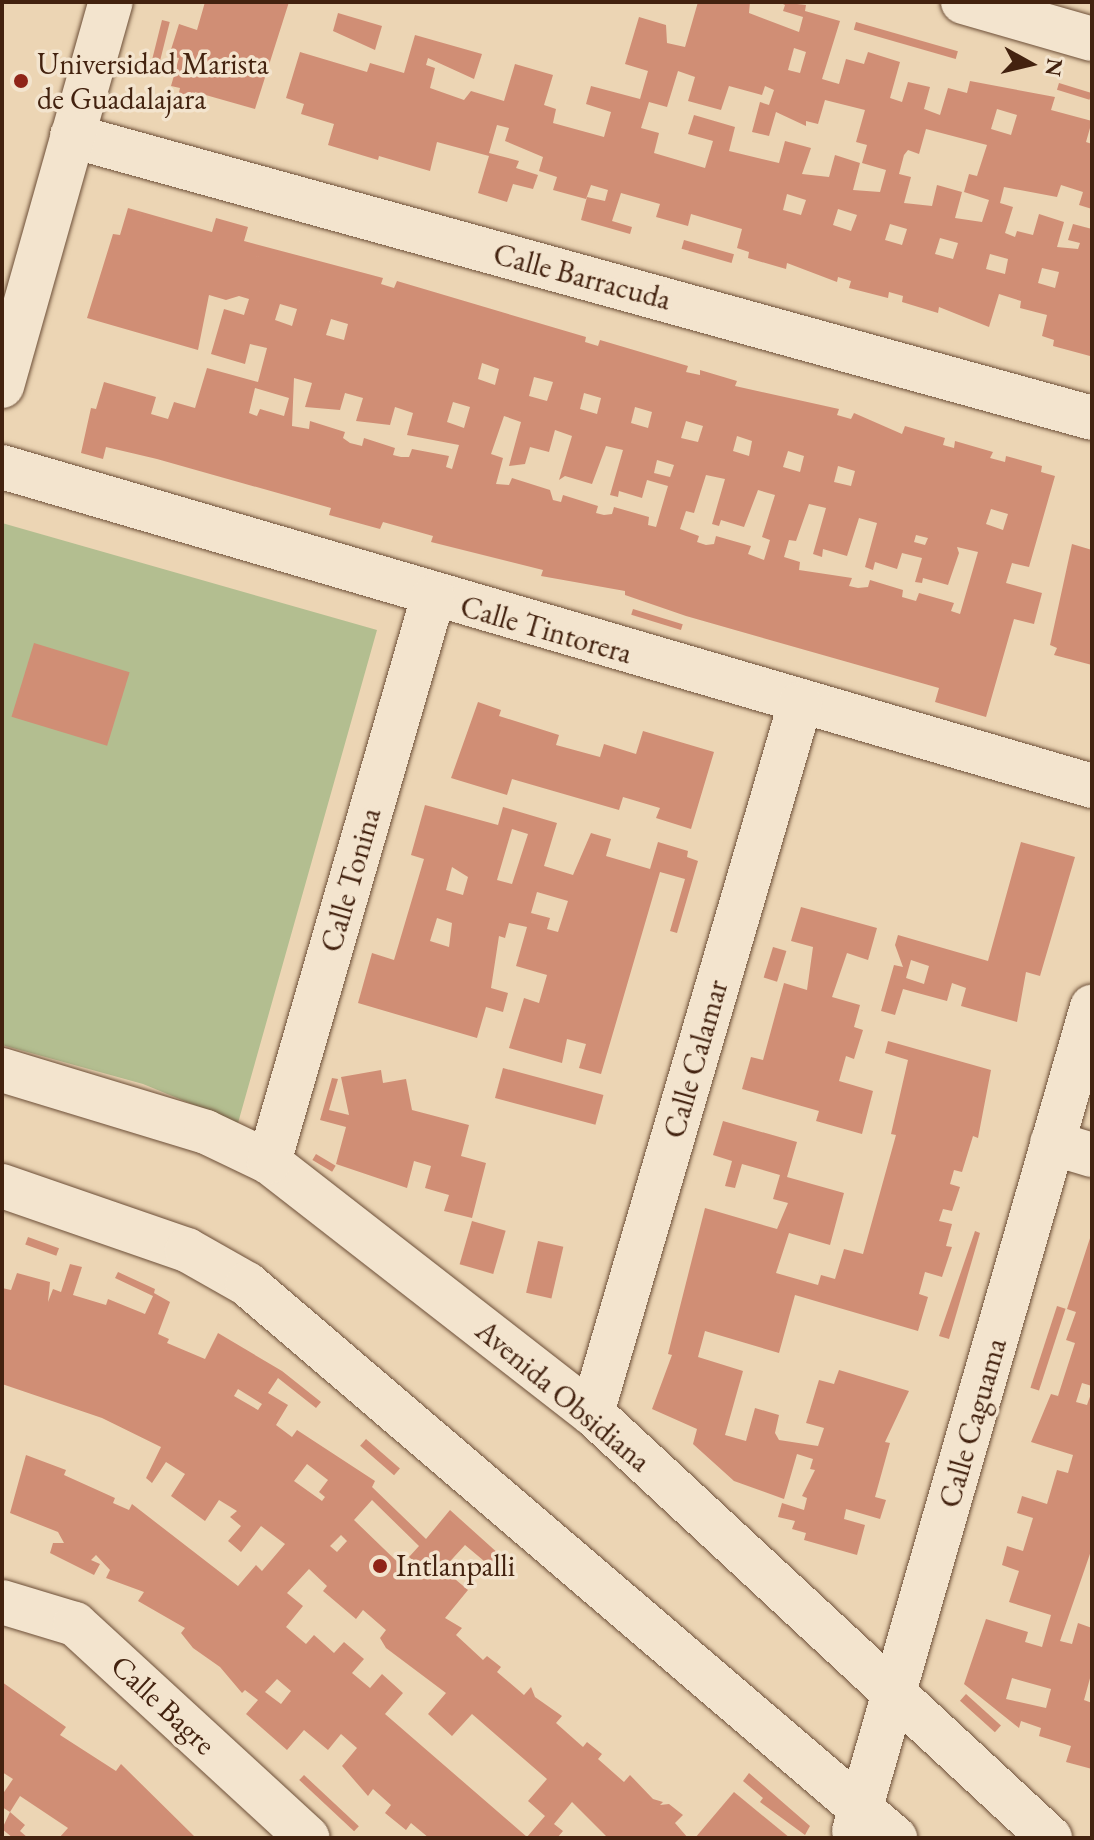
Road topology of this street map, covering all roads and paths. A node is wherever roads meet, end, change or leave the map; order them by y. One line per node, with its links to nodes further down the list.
1 (111, 2): 4 (street)
2 (963, 2): 3 (street)
3 (1092, 39)
4 (72, 136): 5 (street); 6 (street, Calle Barracuda)
5 (2, 386)
6 (1092, 418)
7 (2, 467): 8 (street, Calle Tintorera)
8 (433, 597): 9 (street, Calle Tintorera); 14 (street, Calle Tonina)
9 (800, 704): 10 (street, Calle Tintorera); 16 (street, Calle Calamar)
10 (1092, 786)
11 (1092, 1007): 13 (street, Calle Caguama)
12 (2, 1070): 14 (street, Avenida Obsidiana)
13 (1072, 1149): 18 (street, Calle Caguama)
14 (269, 1162): 16 (street, Avenida Obsidiana)
15 (2, 1186): 19 (street)
16 (592, 1413): 18 (street, Avenida Obsidiana)
17 (2, 1602): 20 (street, Calle Bagre)
18 (895, 1700): 19 (street, Calle Caguama); 22 (street, Avenida Obsidiana)
19 (857, 1822): 21 (street)
20 (308, 1838)
21 (895, 1838)
22 (1050, 1838)

